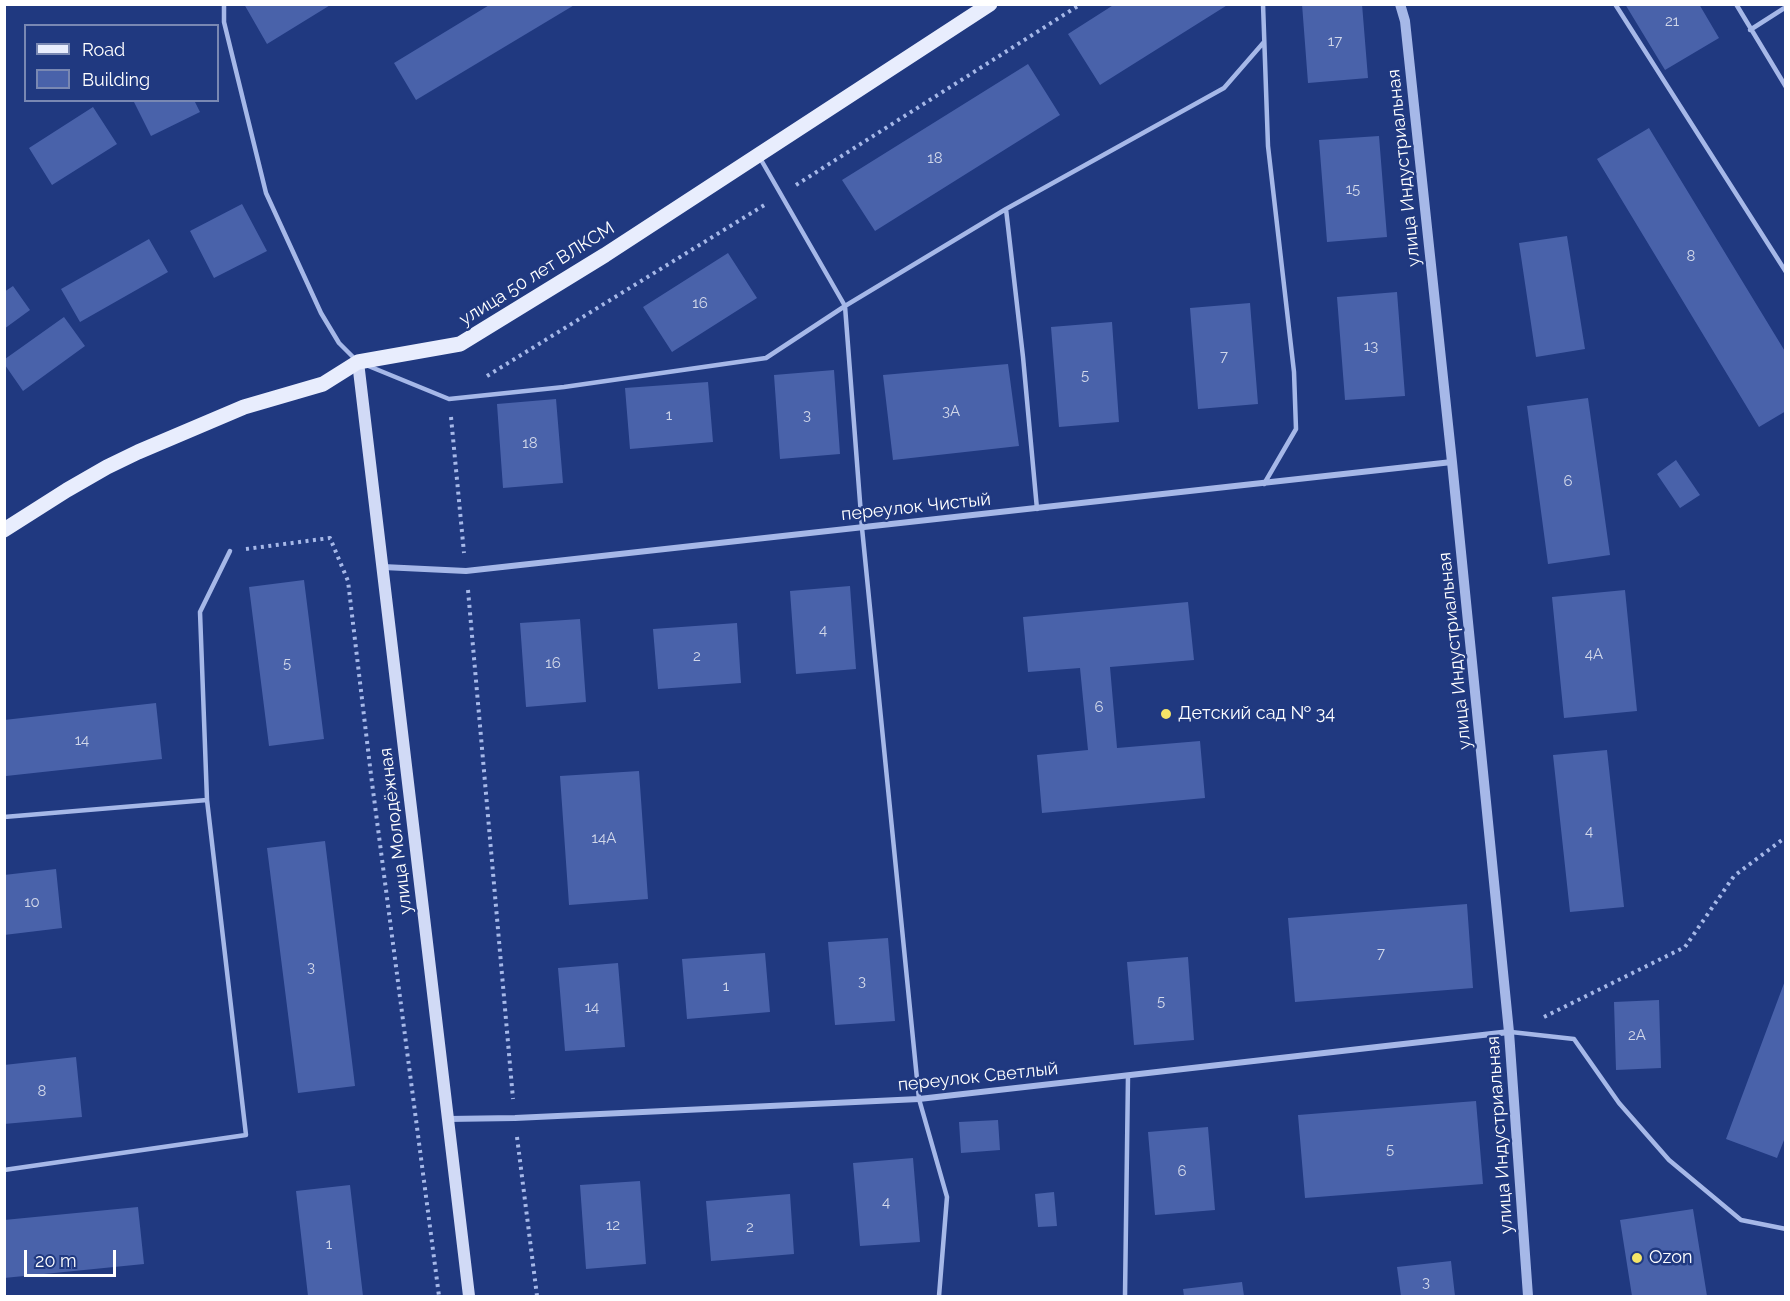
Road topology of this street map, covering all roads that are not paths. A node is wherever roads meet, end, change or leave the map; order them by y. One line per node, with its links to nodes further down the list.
1 (224, 4): 17 (lane)
2 (990, 4): 13 (main road, улица 50 лет ВЛКСМ)
3 (1263, 4): 11 (lane)
4 (1400, 4): 9 (street, улица Индустриальная)
5 (1406, 4): 9 (street)
6 (1615, 4): 15 (lane)
7 (1736, 4): 10 (lane)
8 (1785, 7): 10 (lane)
9 (1405, 21): 18 (street, улица Индустриальная)
10 (1750, 30): 12 (lane)
11 (1264, 42): 14 (lane); 19 (lane)
12 (1785, 87)
13 (759, 156): 16 (lane); 17 (main road, улица 50 лет ВЛКСМ)
14 (1006, 209): 16 (lane); 20 (lane)
15 (1785, 272)
16 (845, 306): 17 (lane); 21 (lane)
17 (358, 362): 22 (main road, улица 50 лет ВЛКСМ); 24 (main road, улица Молодёжная)
18 (1452, 462): 19 (street, переулок Чистый); 27 (street, улица Индустриальная)
19 (1264, 484): 20 (street, переулок Чистый)
20 (1037, 509): 21 (street, переулок Чистый)
21 (862, 528): 24 (street, переулок Чистый); 29 (lane)
22 (4, 530)
23 (230, 551): 25 (lane)
24 (382, 567): 30 (main road, улица Молодёжная)
25 (207, 800): 26 (lane); 31 (lane)
26 (4, 817)
27 (1509, 1032): 28 (street, переулок Светлый); 32 (lane); 36 (street, улица Индустриальная)
28 (1128, 1076): 29 (street, переулок Светлый); 35 (lane)
29 (919, 1099): 30 (street, переулок Светлый); 34 (lane)
30 (448, 1119): 33 (main road, улица Молодёжная)
31 (4, 1170)
32 (1785, 1229)
33 (469, 1296)
34 (939, 1296)
35 (1125, 1296)
36 (1528, 1296)

